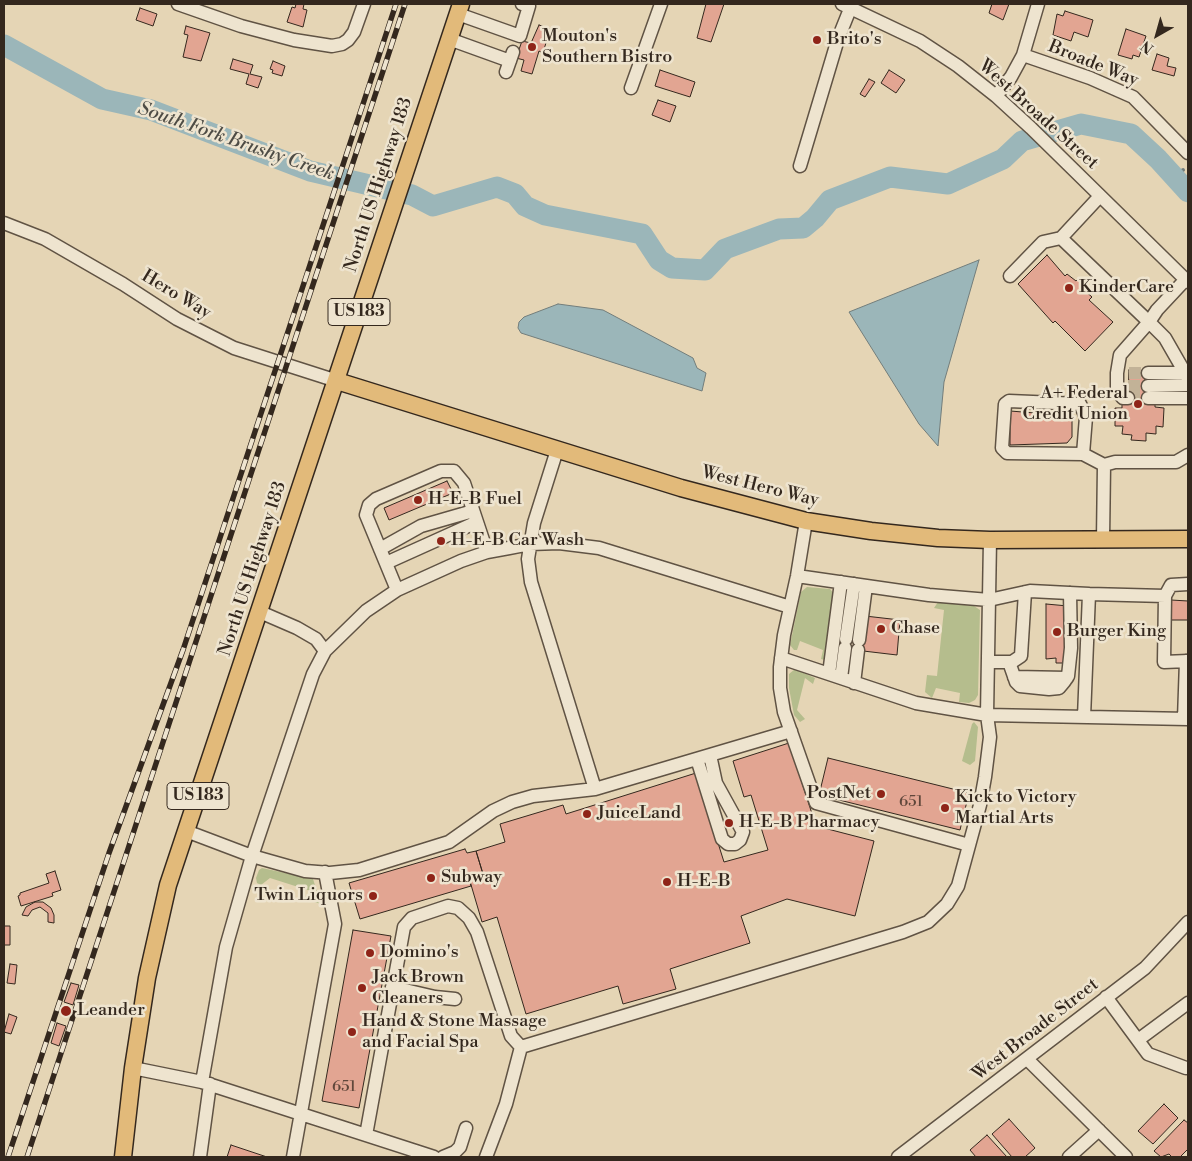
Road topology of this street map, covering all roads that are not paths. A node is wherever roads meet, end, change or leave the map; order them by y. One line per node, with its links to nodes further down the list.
1 (178, 4): 2 (street)
2 (364, 4)
3 (522, 4): 7 (street)
4 (661, 4): 11 (street)
5 (1038, 4): 9 (street)
6 (848, 5): 12 (street, West Broade Street); 14 (street)
7 (459, 9): 8 (main road, North US Highway 183 / US 183)
8 (449, 39): 10 (street); 22 (main road, North US Highway 183 / US 183)
9 (1023, 56): 12 (street); 13 (street, Broade Way)
10 (509, 62)
11 (631, 88)
12 (996, 96): 15 (street, West Broade Street)
13 (1188, 153)
14 (800, 166)
15 (1100, 196): 17 (street); 19 (street, West Broade Street)
16 (4, 223): 22 (street, Hero Way)
17 (1061, 238): 18 (street); 20 (street)
18 (1010, 276)
19 (1187, 281): 20 (street)
20 (1149, 322): 21 (street); 23 (street)
21 (1188, 379): 24 (street)
22 (337, 381): 27 (main road, West Hero Way); 50 (main road, North US Highway 183 / US 183)
23 (1123, 384)
24 (1148, 385): 25 (street); 26 (street)
25 (1188, 391)
26 (1188, 398)
27 (558, 450): 32 (main road, West Hero Way); 36 (street)
28 (1083, 454): 28 (street); 30 (street)
29 (1188, 455): 30 (street)
30 (1104, 465): 35 (street)
31 (475, 517): 37 (street); 37 (street); 38 (street); 39 (street)
32 (806, 521): 34 (main road, West Hero Way); 40 (street)
33 (1188, 539): 35 (main road, West Hero Way)
34 (990, 540): 35 (main road, West Hero Way); 48 (street)
35 (1103, 540)
36 (530, 544): 38 (street); 49 (street); 64 (street)
37 (380, 549): 39 (street)
38 (486, 552): 43 (street)
39 (386, 563): 43 (street)
40 (797, 576): 41 (street); 49 (street)
41 (853, 584): 48 (street); 51 (street); 51 (street); 57 (street)
42 (1188, 584): 47 (street)
43 (398, 590): 52 (street)
44 (1025, 592): 45 (street); 48 (street); 56 (street)
45 (1070, 593): 46 (street); 56 (street)
46 (1089, 594): 47 (street); 59 (street)
47 (1165, 596): 54 (street)
48 (989, 600): 55 (street)
49 (790, 607): 53 (street)
50 (260, 612): 52 (street); 65 (main road, North US Highway 183 / US 183)
51 (849, 644): 57 (street); 57 (street)
52 (325, 651): 67 (street)
53 (781, 658): 57 (street); 61 (street)
54 (1187, 661): 60 (street)
55 (988, 662): 56 (street); 58 (street)
56 (1009, 662)
57 (841, 679): 58 (street)
58 (987, 715): 59 (street); 66 (street)
59 (1084, 716): 60 (street)
60 (1186, 719)
61 (791, 731): 62 (street); 66 (street)
62 (710, 755): 63 (street); 63 (street)
63 (697, 759): 64 (street)
64 (595, 789): 68 (street)
65 (186, 831): 67 (street); 77 (main road, North US Highway 183 / US 183)
66 (969, 845): 75 (street)
67 (252, 856): 68 (street); 79 (street)
68 (325, 872): 80 (street)
69 (1188, 922): 71 (street, West Broade Street)
70 (392, 987): 72 (street); 75 (street); 83 (street)
71 (1106, 997): 74 (street); 76 (street, West Broade Street)
72 (455, 999)
73 (1188, 1003): 74 (street)
74 (1138, 1040): 78 (street)
75 (521, 1047): 89 (street)
76 (1027, 1059): 82 (street); 90 (street, West Broade Street)
77 (133, 1068): 79 (street); 84 (main road, North US Highway 183 / US 183)
78 (1188, 1068)
79 (206, 1083): 80 (street); 85 (street)
80 (301, 1114): 83 (street); 86 (street)
81 (466, 1128): 88 (street)
82 (1099, 1130): 91 (street); 92 (street)
83 (366, 1135): 87 (street)
84 (123, 1157)
85 (200, 1157)
86 (293, 1157)
87 (434, 1157)
88 (442, 1157)
89 (486, 1157)
90 (898, 1157)
91 (1069, 1157)
92 (1126, 1157)

